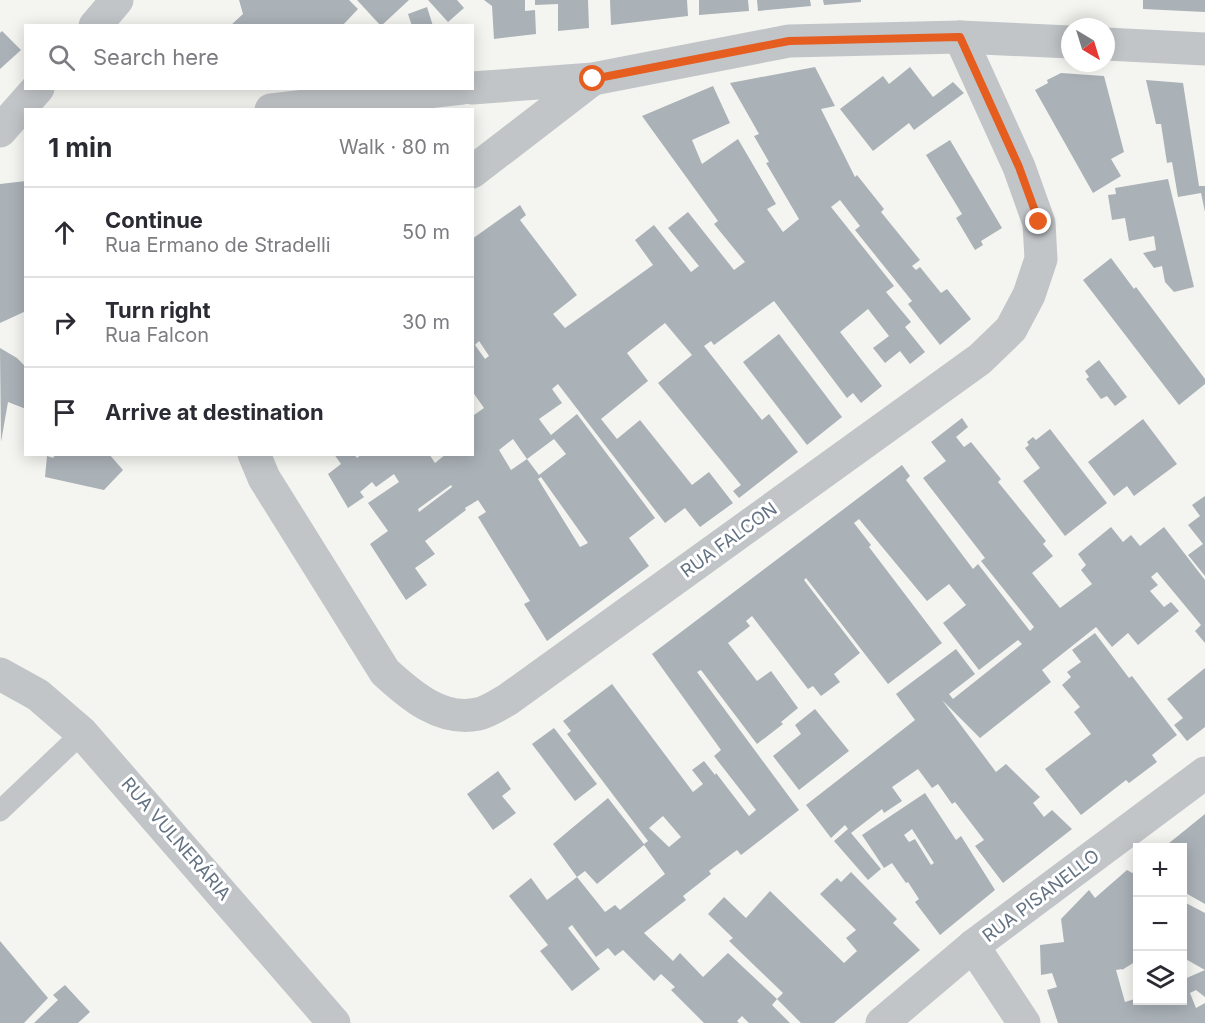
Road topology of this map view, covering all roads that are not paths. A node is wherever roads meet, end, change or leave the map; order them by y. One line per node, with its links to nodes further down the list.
1 (117, 0): 2 (street)
2 (97, 24)
3 (960, 37): 4 (street); 7 (street); 16 (street, RUA FALCON)
4 (1061, 42)
5 (1115, 44): 6 (street)
6 (1205, 49)
7 (593, 79): 8 (street); 15 (street)
8 (474, 88)
9 (36, 90): 12 (street)
10 (445, 90): 11 (street)
11 (288, 108)
12 (0, 131)
13 (24, 139): 14 (street)
14 (0, 142)
15 (474, 170)
16 (255, 456)
17 (0, 674): 18 (street, RUA VULNERÁRIA)
18 (82, 733): 20 (lane); 22 (street, RUA VULNERÁRIA)
19 (1205, 773): 21 (street, RUA PISANELLO)
20 (0, 811)
21 (973, 946): 23 (street, RUA PISANELLO); 24 (street)
22 (334, 1023)
23 (882, 1023)
24 (1024, 1023)

